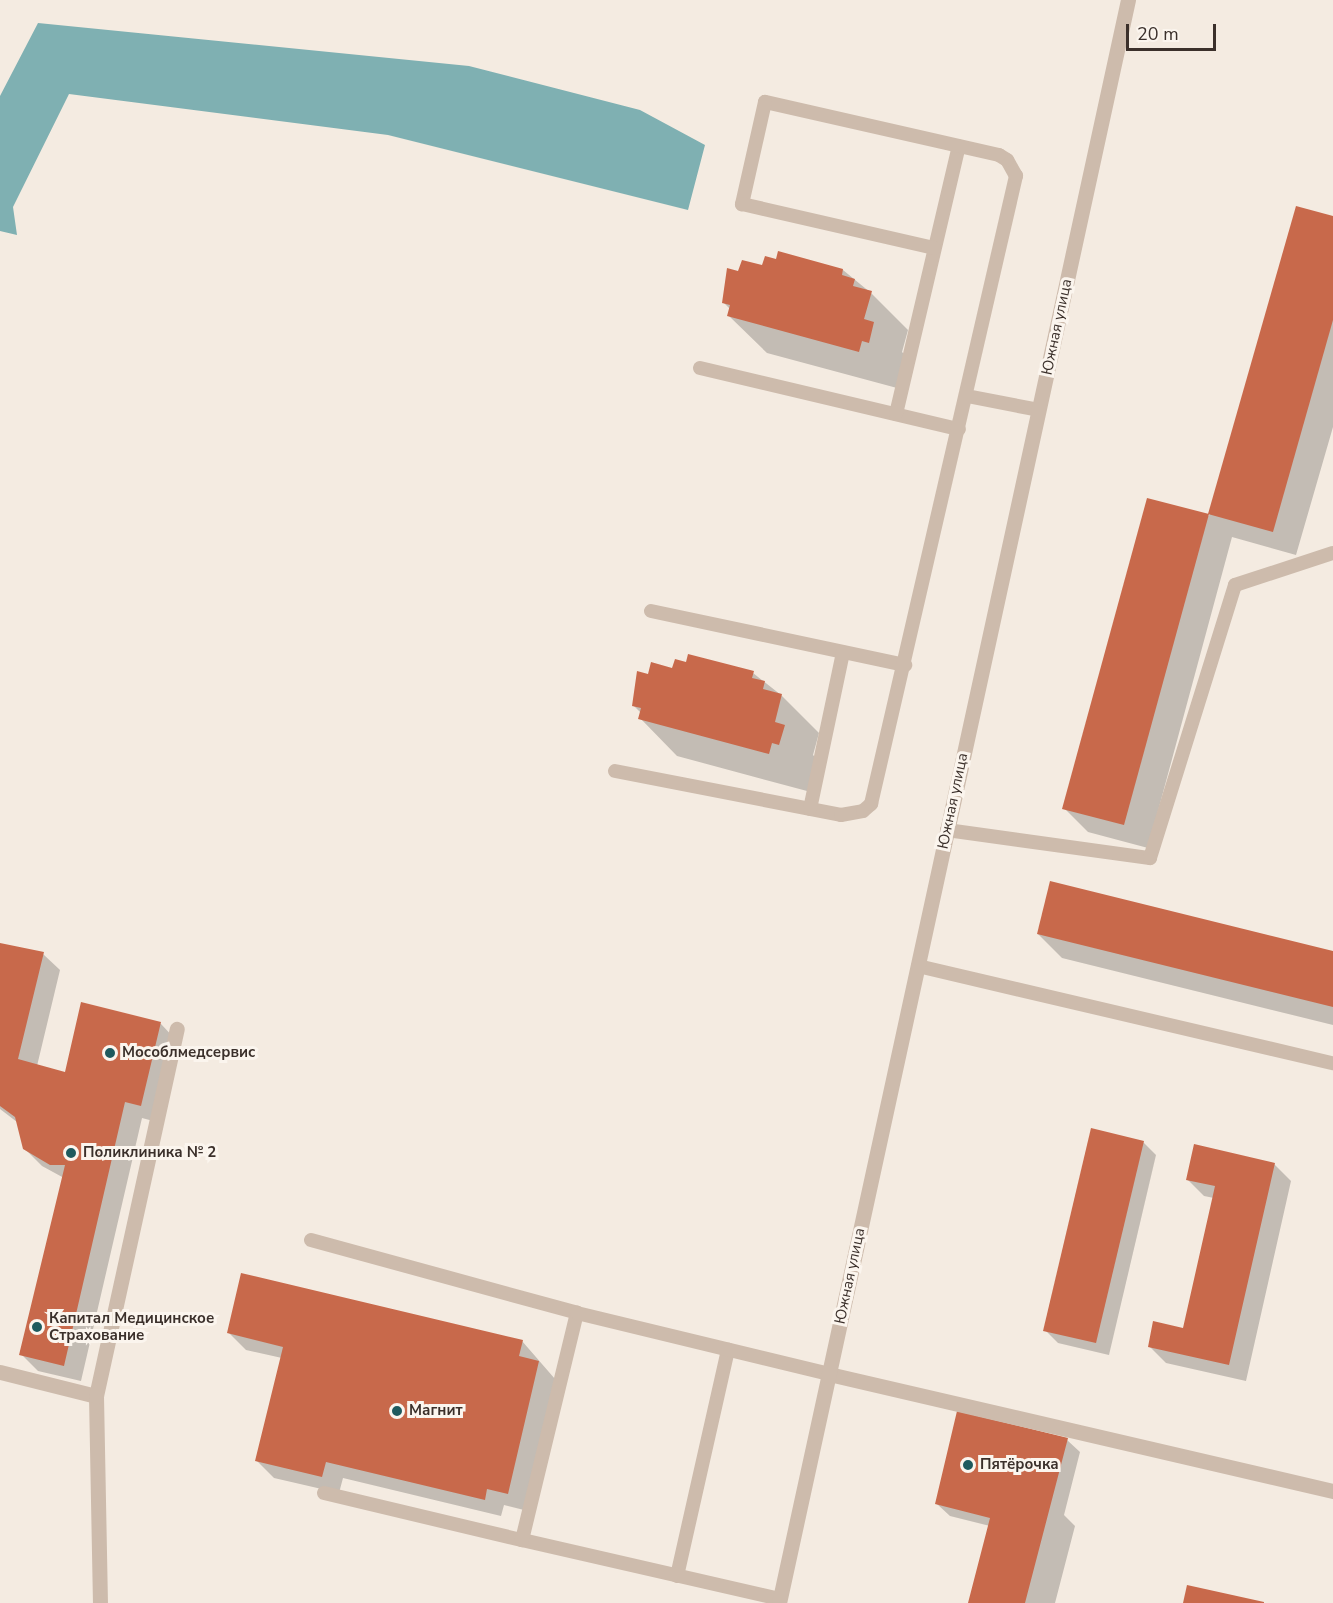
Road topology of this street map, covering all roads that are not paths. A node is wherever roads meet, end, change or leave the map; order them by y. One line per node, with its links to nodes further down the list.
1 (1128, 0): 6 (street, Южная улица)
2 (959, 146): 3 (lane); 3 (lane); 5 (lane)
3 (934, 248): 7 (lane)
4 (700, 368): 7 (lane)
5 (967, 396): 6 (lane); 8 (lane)
6 (1039, 410): 15 (street, Южная улица)
7 (896, 414): 8 (lane)
8 (959, 429): 12 (lane)
9 (1333, 553): 15 (lane)
10 (651, 611): 11 (lane)
11 (843, 652): 12 (lane); 14 (lane)
12 (905, 665): 14 (lane)
13 (615, 771): 14 (lane)
14 (810, 809)
15 (947, 830): 16 (street, Южная улица)
16 (918, 966): 18 (lane); 23 (street, Южная улица)
17 (177, 1029): 24 (street)
18 (1333, 1063)
19 (311, 1240): 20 (lane)
20 (577, 1313): 21 (lane); 27 (lane)
21 (728, 1350): 23 (lane); 28 (lane)
22 (0, 1372): 24 (street)
23 (829, 1374): 25 (street); 29 (street, Южная улица)
24 (96, 1396): 30 (street)
25 (1333, 1491)
26 (324, 1493): 27 (lane)
27 (522, 1540): 28 (lane)
28 (677, 1576): 29 (lane)
29 (780, 1601)
30 (100, 1603)

